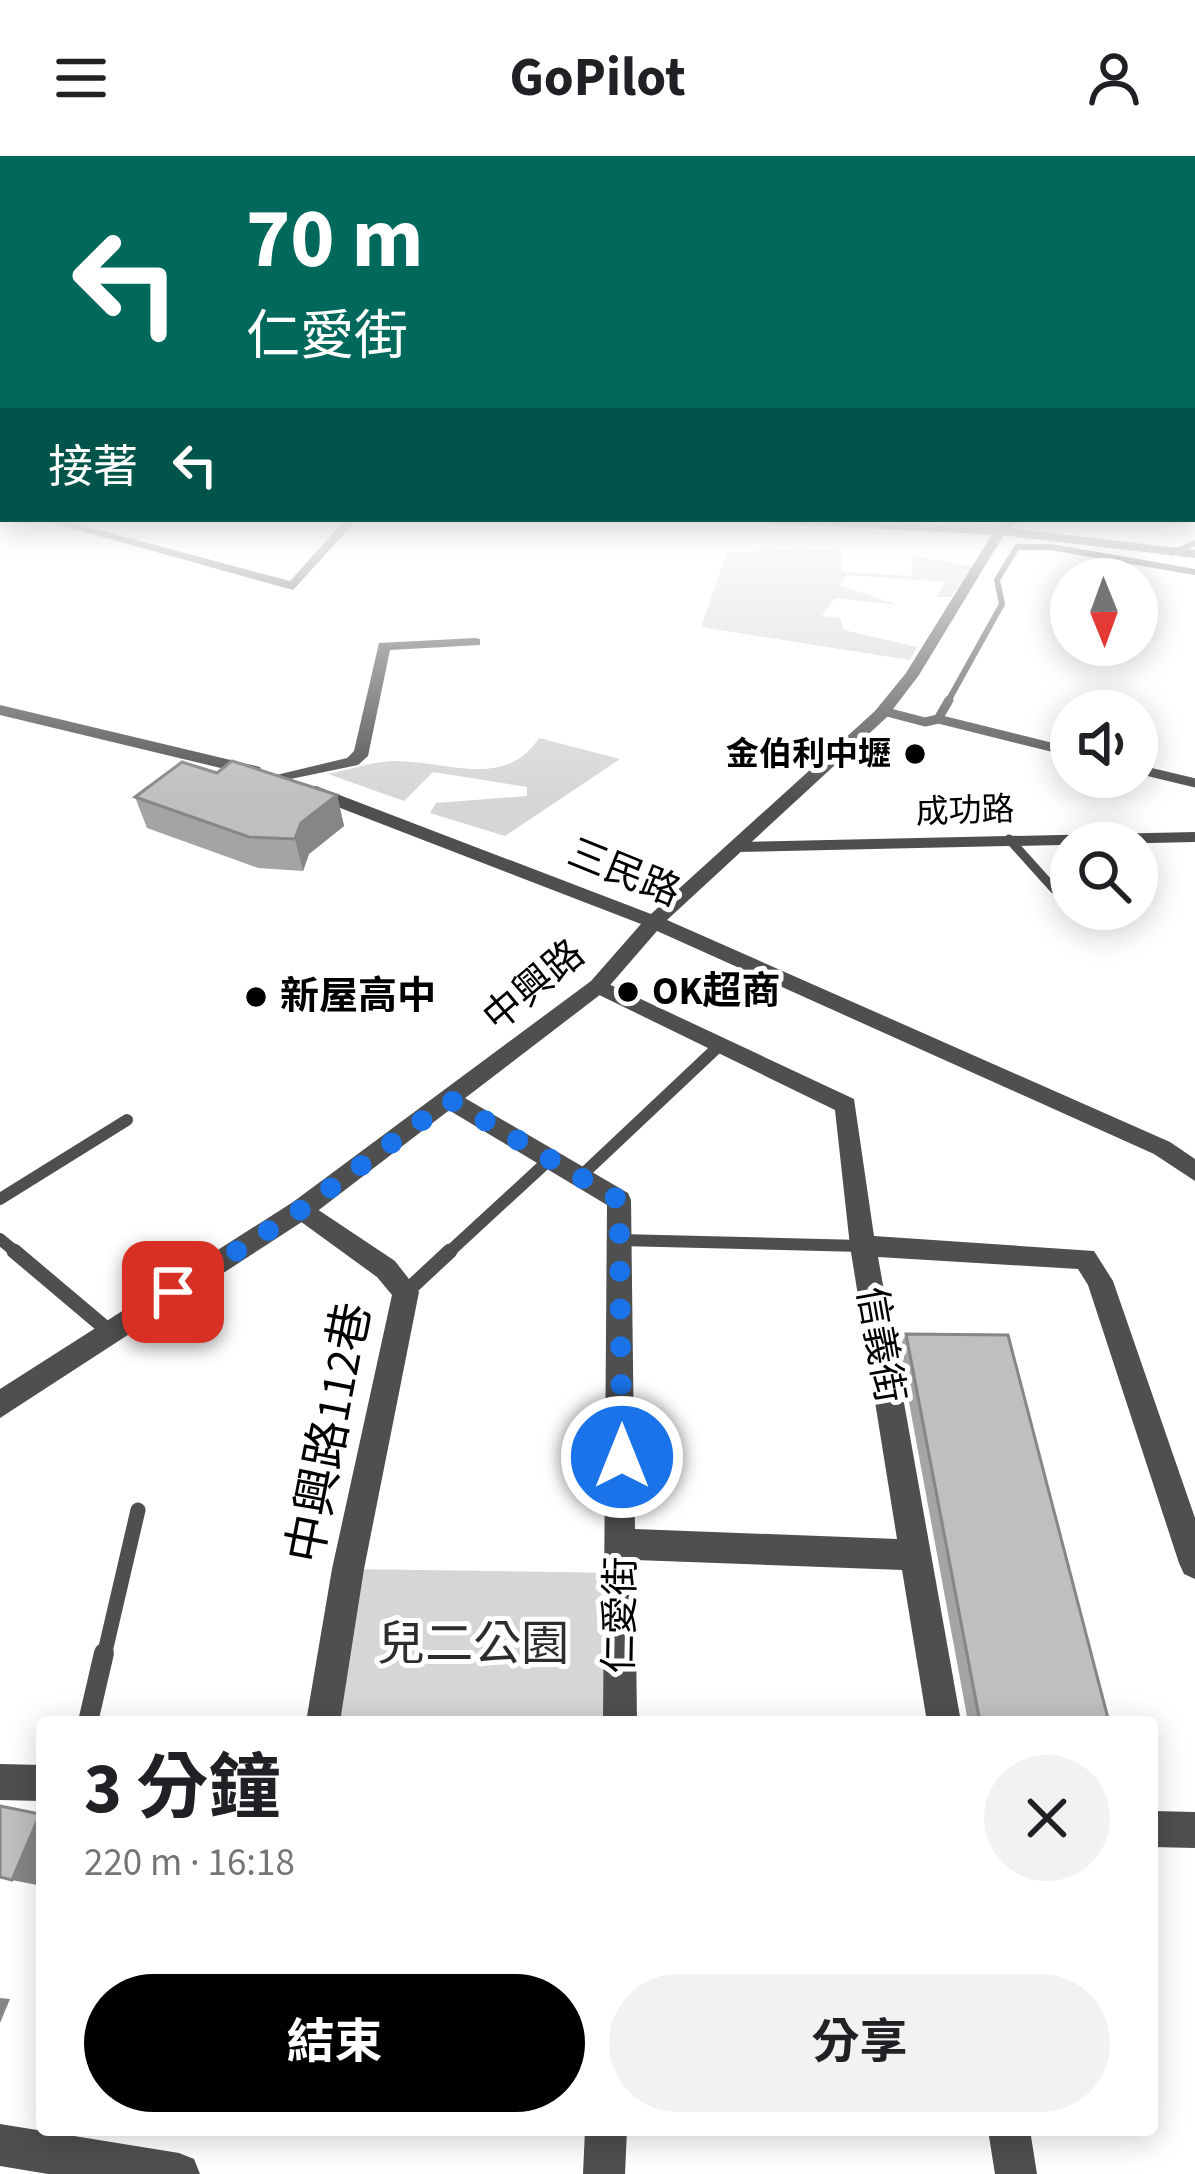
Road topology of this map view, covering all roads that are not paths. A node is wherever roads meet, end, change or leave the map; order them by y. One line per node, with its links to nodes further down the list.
1 (952, 609): 5 (street, 中興路)
2 (999, 609): 6 (lane)
3 (475, 642): 9 (street)
4 (0, 710): 9 (street, 三民路)
5 (884, 711): 6 (lane); 15 (street, 中興路)
6 (938, 718): 7 (lane)
7 (1050, 747)
8 (1158, 774): 10 (lane)
9 (276, 777): 17 (street, 三民路)
10 (1195, 783)
11 (1195, 837): 12 (street, 成功路)
12 (1158, 838)
13 (1009, 839): 14 (street, 成功路); 15 (street, 成功路); 16 (lane)
14 (1050, 839)
15 (737, 847): 17 (street, 中興路)
16 (1050, 885)
17 (654, 922): 18 (street, 中興路); 23 (street, 三民路)
18 (598, 986): 19 (street); 20 (street, 中興路)
19 (721, 1044): 24 (lane); 29 (street, 信義街)
20 (450, 1100): 22 (street, 仁愛街); 26 (street, 中興路)
21 (127, 1120): 25 (lane)
22 (549, 1160): 24 (street, 仁愛街); 30 (lane)
23 (1195, 1172)
24 (582, 1175): 28 (street, 仁愛街)
25 (0, 1199)
26 (302, 1209): 30 (street, 中興路112巷); 31 (street, 中興路)
27 (0, 1239): 31 (lane)
28 (620, 1240): 29 (lane); 34 (street, 仁愛街)
29 (863, 1246): 35 (street, 信義街); 36 (street)
30 (406, 1292): 38 (street, 中興路112巷)
31 (111, 1333): 32 (street, 中興路)
32 (0, 1405)
33 (138, 1510): 37 (lane)
34 (622, 1544): 35 (street); 39 (street, 仁愛街)
35 (915, 1556): 40 (street, 信義街)
36 (1195, 1563)
37 (89, 1716)
38 (324, 1716)
39 (620, 1716)
40 (943, 1716)
41 (0, 1782): 42 (street)
42 (36, 1783)
43 (1158, 1828): 44 (street)
44 (1195, 1830)
45 (606, 2136): 49 (street)
46 (1010, 2136): 50 (street)
47 (0, 2145): 48 (street)
48 (179, 2174)
49 (604, 2174)
50 (1016, 2174)

